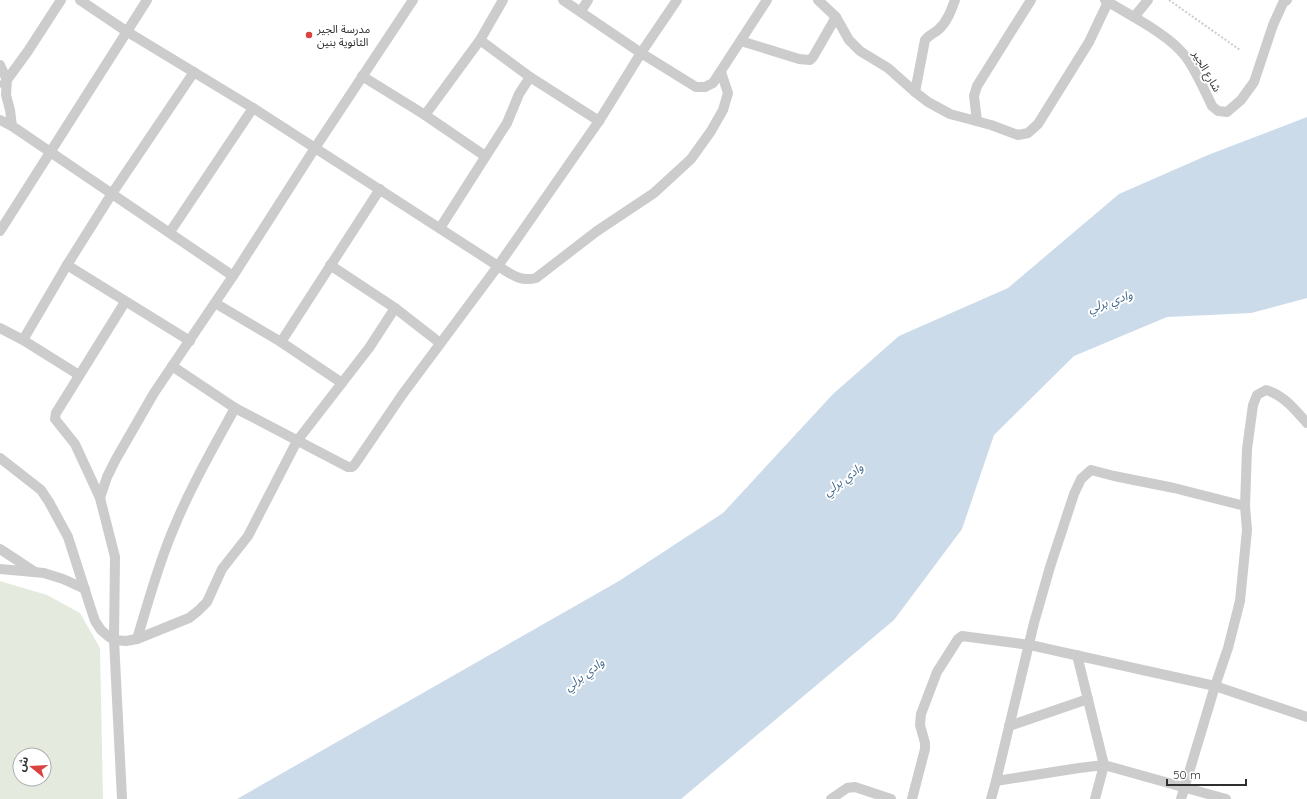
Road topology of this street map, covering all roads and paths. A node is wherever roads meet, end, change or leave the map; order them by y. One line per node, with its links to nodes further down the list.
1 (61, 0): 30 (street)
2 (80, 0): 20 (street)
3 (147, 0): 20 (street)
4 (413, 0): 28 (street)
5 (503, 0): 21 (street)
6 (563, 0): 17 (street)
7 (588, 0): 17 (street)
8 (677, 0): 24 (street)
9 (768, 0): 22 (street)
10 (818, 0): 19 (street)
11 (955, 0): 32 (street)
12 (1032, 0): 37 (street)
13 (1148, 0): 18 (street)
14 (1169, 0): 23 (path)
15 (1106, 1): 18 (street, شارع الجير); 37 (street)
16 (1283, 1): 18 (street, شارع الجير)
17 (581, 11): 24 (street)
18 (1134, 16)
19 (836, 17): 22 (street); 32 (street)
20 (126, 31): 26 (street); 40 (street)
21 (480, 40): 29 (street); 34 (street)
22 (741, 40): 27 (street)
23 (1240, 50)
24 (641, 53): 27 (street); 36 (street)
25 (0, 65): 30 (street)
26 (194, 72): 33 (street); 43 (street)
27 (721, 72): 50 (street)
28 (362, 76): 34 (street); 39 (street)
29 (530, 77): 36 (street); 41 (street)
30 (7, 80): 31 (street); 38 (street)
31 (0, 90)
32 (915, 92): 37 (street)
33 (253, 108): 39 (street); 47 (street)
34 (425, 115): 41 (street)
35 (0, 120): 38 (street)
36 (599, 121): 50 (street)
37 (977, 121)
38 (12, 126): 40 (street)
39 (315, 148): 42 (street); 51 (street)
40 (50, 151): 43 (street); 44 (street)
41 (485, 156): 45 (street)
42 (380, 189): 45 (street); 49 (street)
43 (111, 194): 47 (street); 48 (street)
44 (3, 218): 46 (street)
45 (440, 228): 50 (street)
46 (0, 231)
47 (170, 232): 51 (street)
48 (67, 265): 52 (street); 56 (street)
49 (330, 265): 54 (street); 58 (street)
50 (498, 266): 59 (street)
51 (233, 276): 53 (street)
52 (125, 302): 57 (street); 61 (street)
53 (215, 303): 57 (street); 58 (street)
54 (395, 308): 59 (street); 62 (street)
55 (0, 328): 56 (street)
56 (23, 340): 61 (street)
57 (190, 341): 60 (street)
58 (281, 342): 62 (street)
59 (440, 343): 65 (street)
60 (172, 366): 63 (street); 67 (street)
61 (79, 375): 67 (street)
62 (342, 383): 65 (street)
63 (235, 408): 65 (street); 73 (street)
64 (1307, 423): 68 (street)
65 (297, 441): 73 (street)
66 (0, 458): 72 (street)
67 (100, 498): 74 (street)
68 (1245, 506): 75 (street); 77 (street)
69 (0, 549): 71 (street)
70 (0, 569): 71 (street)
71 (35, 572): 72 (street)
72 (85, 589): 74 (street)
73 (137, 639): 74 (street)
74 (114, 640): 84 (street)
75 (1030, 645): 76 (street); 80 (street); 87 (street)
76 (1077, 655): 77 (street); 78 (street)
77 (1215, 686): 79 (street); 83 (street)
78 (1088, 699): 80 (street); 81 (street)
79 (1306, 715)
80 (1009, 726): 82 (street)
81 (1104, 766): 82 (street); 83 (street); 89 (street)
82 (996, 782): 88 (street)
83 (1184, 787): 90 (street); 91 (street)
84 (122, 799)
85 (830, 799): 86 (street)
86 (891, 799)
87 (912, 799)
88 (991, 799)
89 (1095, 799)
90 (1181, 799)
91 (1226, 799)

